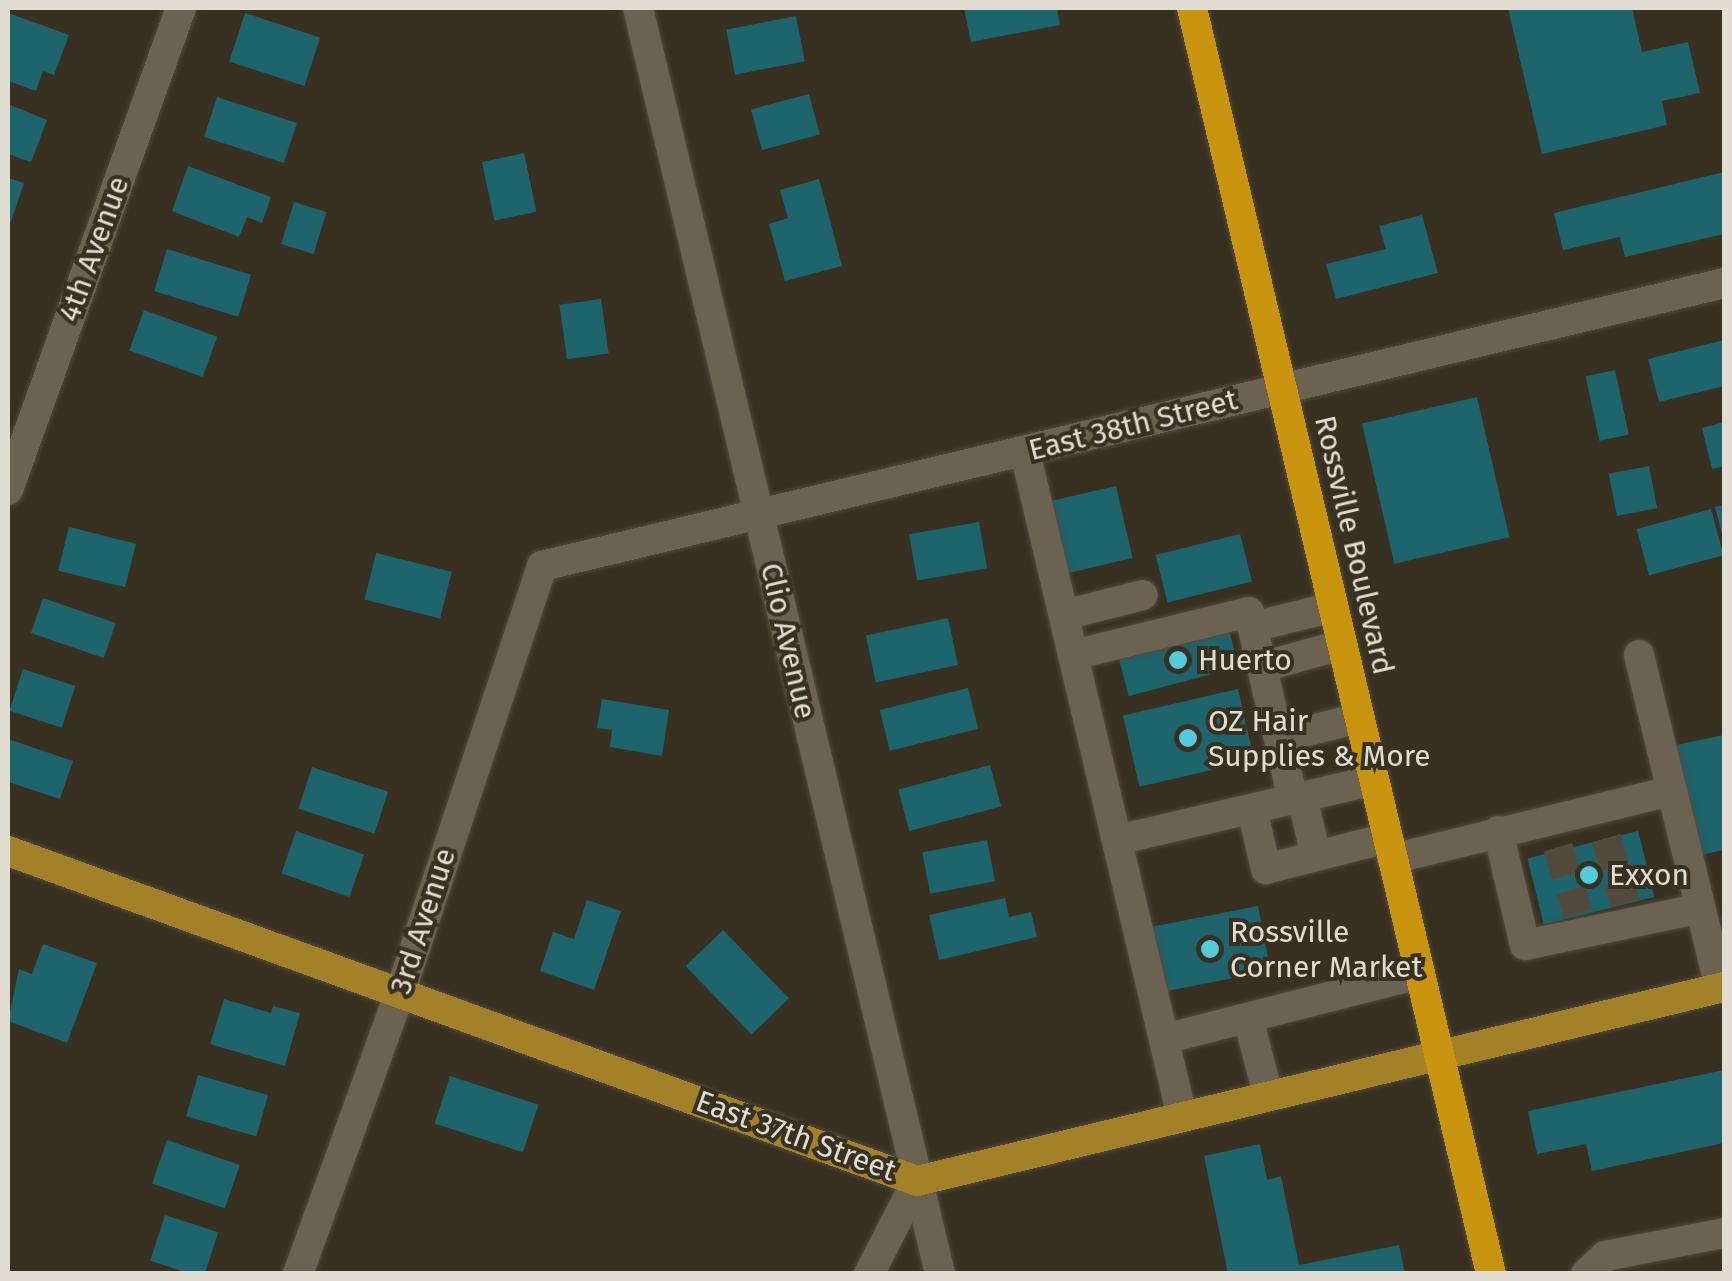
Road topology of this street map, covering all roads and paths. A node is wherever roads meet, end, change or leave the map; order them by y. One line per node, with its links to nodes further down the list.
1 (181, 8): 7 (street, 4th Avenue)
2 (638, 8): 8 (street, Clio Avenue)
3 (1192, 8): 5 (highway, Rossville Boulevard)
4 (1724, 283): 5 (street, East 38th Street)
5 (1281, 389): 6 (street, East 38th Street); 11 (highway, Rossville Boulevard)
6 (1025, 452): 8 (street, East 38th Street); 12 (street)
7 (8, 490)
8 (758, 518): 9 (street, East 38th Street); 38 (street, Clio Avenue)
9 (542, 566): 32 (street, 3rd Avenue)
10 (1143, 595): 12 (street)
11 (1332, 607): 13 (street); 14 (highway, Rossville Boulevard)
12 (1064, 615): 15 (street)
13 (1253, 626): 15 (street); 17 (street)
14 (1342, 645): 17 (street); 18 (highway, Rossville Boulevard)
15 (1073, 655): 25 (street)
16 (1639, 655): 21 (street)
17 (1262, 666): 19 (street)
18 (1358, 718): 19 (street); 20 (highway, Rossville Boulevard)
19 (1280, 738): 22 (street)
20 (1374, 780): 22 (street); 26 (highway, Rossville Boulevard)
21 (1672, 791): 24 (street); 29 (street)
22 (1297, 798): 23 (street); 28 (street)
23 (1252, 809): 25 (street); 28 (street)
24 (1498, 830): 26 (street); 29 (street)
25 (1117, 840): 34 (street)
26 (1389, 848): 28 (street); 30 (highway, Rossville Boulevard)
27 (8, 851): 32 (main road, East 37th Street)
28 (1316, 856)
29 (1697, 909): 31 (street)
30 (1419, 974): 33 (street); 35 (highway, Rossville Boulevard)
31 (1722, 988): 35 (main road, East 37th Street)
32 (401, 990): 38 (main road, East 37th Street); 40 (street, 3rd Avenue)
33 (1248, 1018): 34 (street); 36 (street)
34 (1164, 1039): 37 (street)
35 (1438, 1054): 36 (main road, East 37th Street); 43 (highway, Rossville Boulevard)
36 (1268, 1096): 37 (main road, East 37th Street)
37 (1182, 1116): 38 (main road, East 37th Street)
38 (917, 1181): 41 (street); 42 (street, Clio Avenue)
39 (1724, 1233): 44 (street)
40 (298, 1274)
41 (869, 1274)
42 (940, 1274)
43 (1491, 1274)
44 (1586, 1274)

